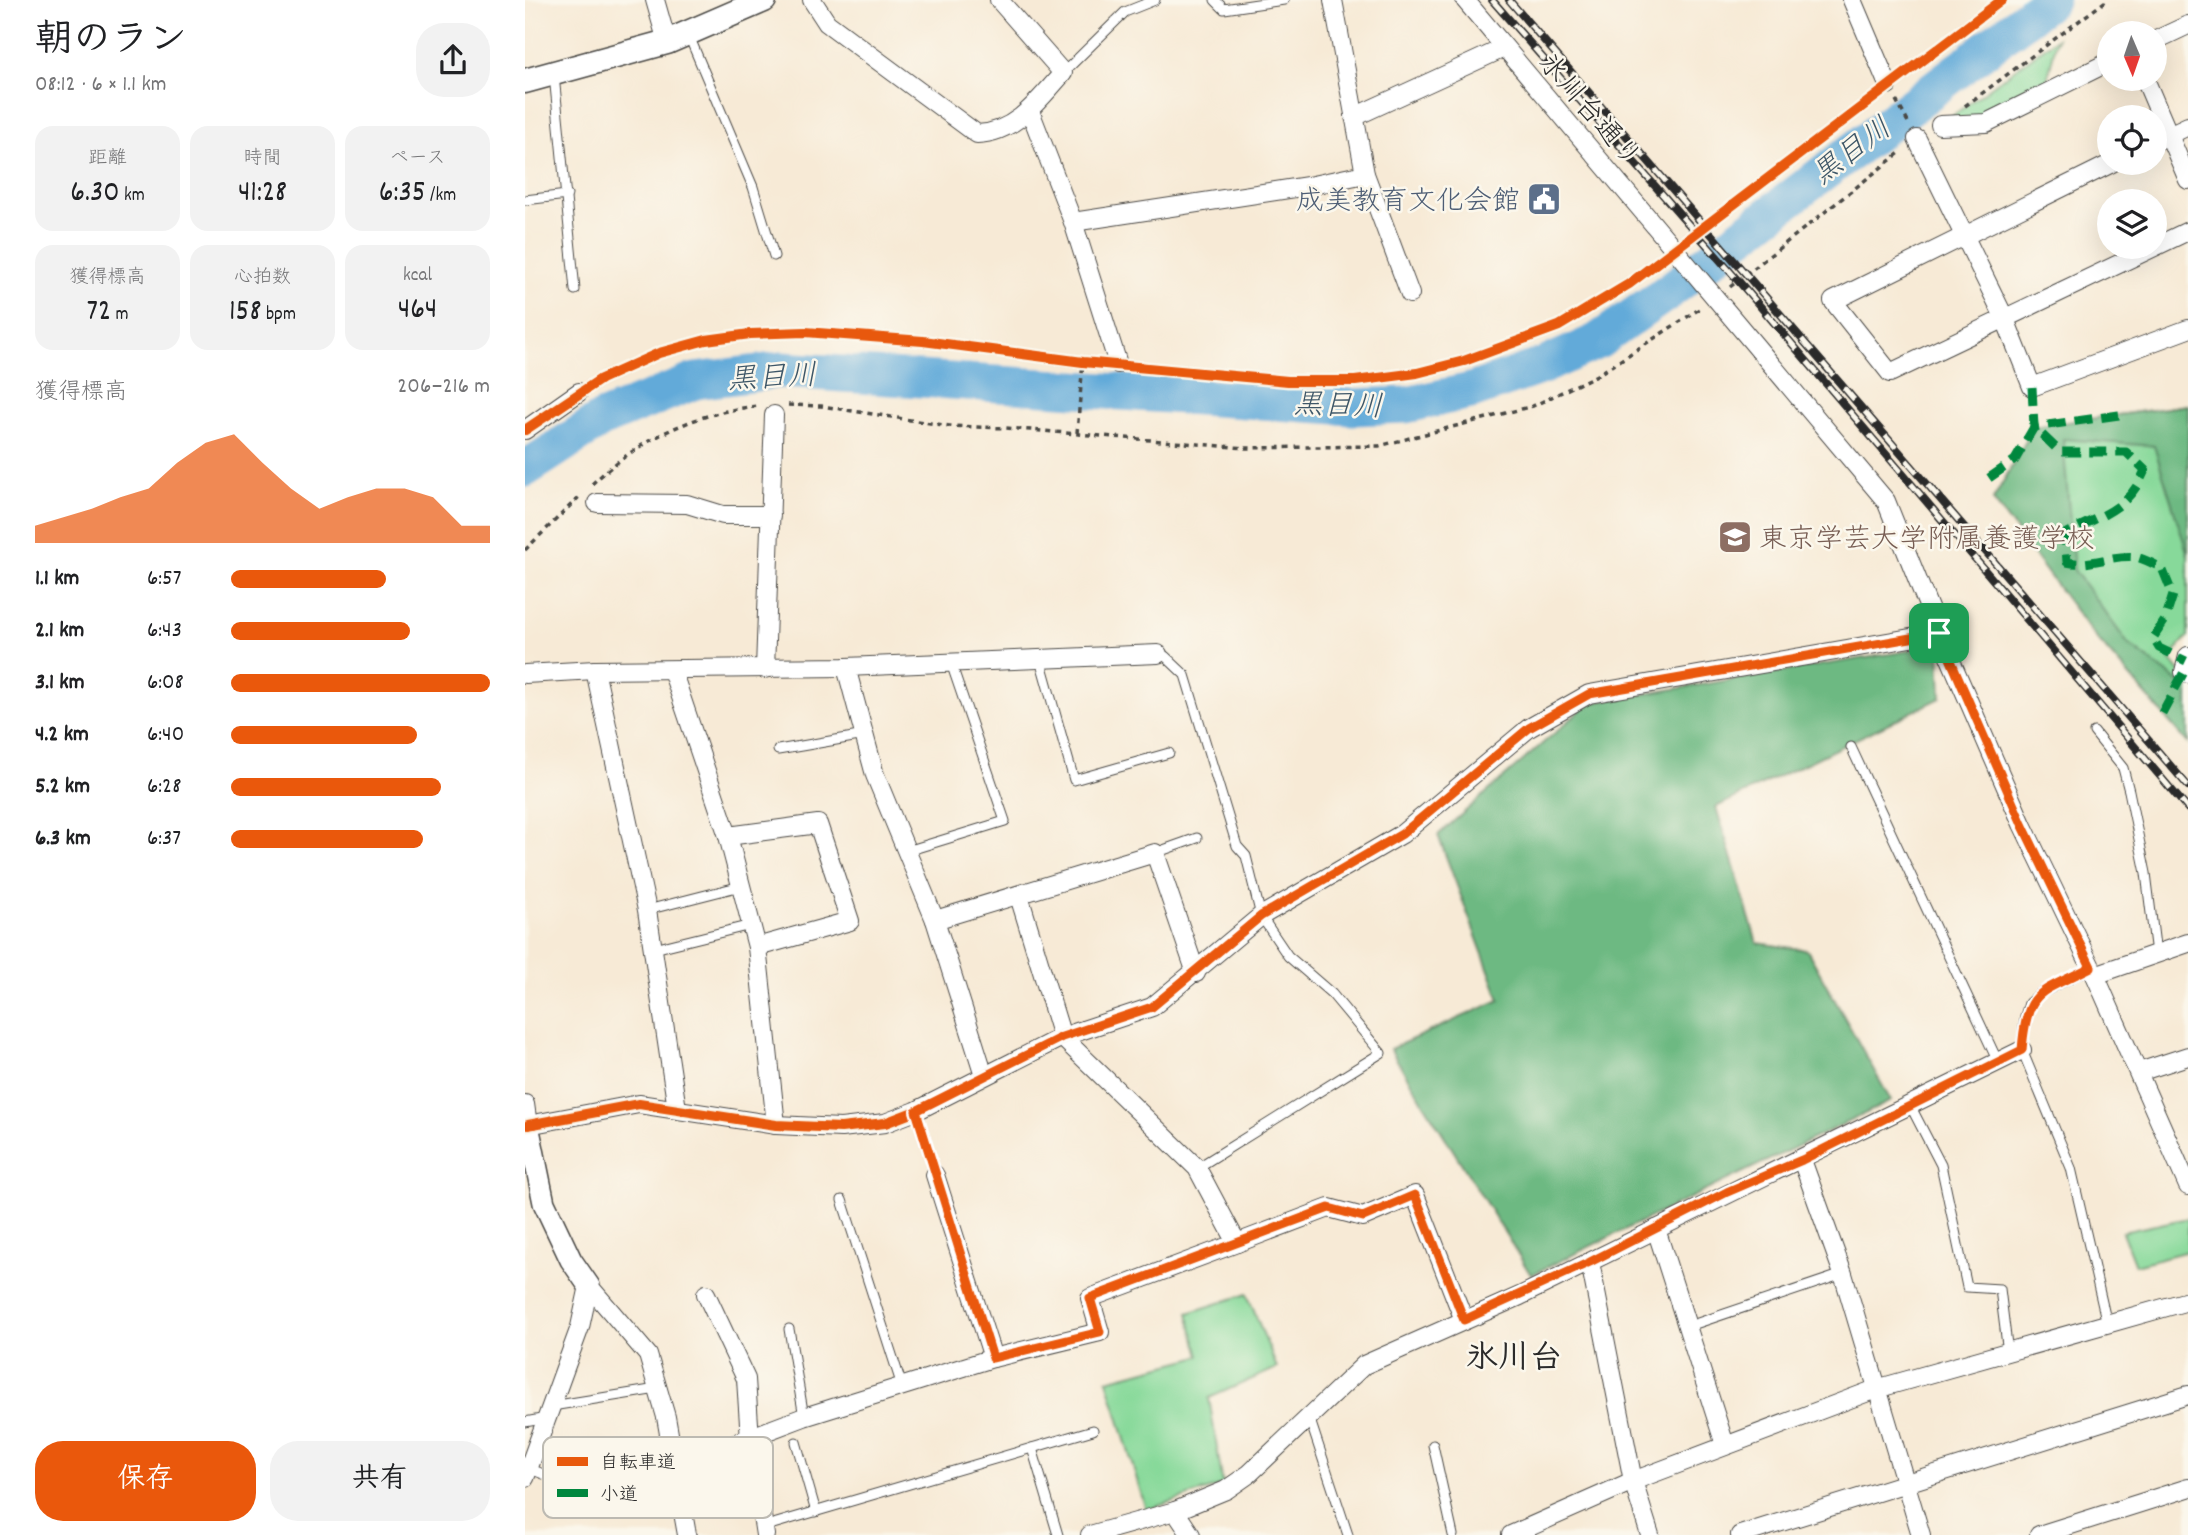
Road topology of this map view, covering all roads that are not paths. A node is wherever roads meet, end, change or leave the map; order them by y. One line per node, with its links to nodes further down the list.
1 (655, 0): 13 (street)
2 (764, 0): 13 (main road)
3 (812, 0): 20 (street)
4 (999, 0): 16 (street)
5 (1155, 0): 16 (lane)
6 (1215, 0): 7 (lane)
7 (1285, 0)
8 (1333, 0): 21 (street)
9 (1465, 0): 14 (street, 氷川台通り)
10 (1852, 0): 19 (street)
11 (2188, 25): 12 (street)
12 (2167, 35)
13 (677, 38): 17 (main road); 35 (lane)
14 (1504, 48): 21 (street); 46 (street, 氷川台通り)
15 (2097, 68): 22 (street)
16 (1063, 73): 20 (street)
17 (554, 75): 18 (main road); 30 (lane)
18 (525, 81)
19 (1888, 85)
20 (1030, 111): 32 (street)
21 (1354, 117): 28 (street)
22 (1940, 125)
23 (2188, 126): 24 (street)
24 (2167, 136)
25 (1917, 139): 34 (street)
26 (2167, 147): 29 (street)
27 (2097, 170): 34 (street)
28 (1365, 174): 32 (street); 37 (street)
29 (2188, 180)
30 (567, 195): 31 (lane); 36 (lane)
31 (525, 200)
32 (1073, 222): 40 (street)
33 (2188, 231): 38 (street)
34 (1964, 235): 38 (street); 38 (street)
35 (773, 256)
36 (575, 290)
37 (1410, 294)
38 (2005, 319): 39 (street)
39 (2188, 329)
40 (1118, 364)
41 (579, 392): 43 (street)
42 (771, 408): 45 (street)
43 (526, 423)
44 (597, 503): 45 (street)
45 (771, 515): 52 (street)
46 (1939, 633): 69 (street); 76 (street, 氷川台通り)
47 (1157, 654): 49 (street); 69 (lane)
48 (2188, 656): 56 (street)
49 (1040, 659): 50 (street); 61 (lane)
50 (951, 663): 51 (street); 64 (lane)
51 (846, 667): 52 (street); 58 (street)
52 (765, 669): 54 (street)
53 (595, 670): 54 (street); 55 (street); 68 (street)
54 (672, 670): 62 (street)
55 (525, 674)
56 (2188, 674)
57 (2094, 732): 75 (lane)
58 (865, 735): 60 (lane); 64 (street)
59 (1851, 747): 81 (lane)
60 (778, 750)
61 (1169, 753)
62 (728, 836): 66 (street); 73 (street)
63 (1197, 838): 65 (lane)
64 (907, 851): 70 (street)
65 (1155, 853): 67 (street); 77 (street)
66 (741, 886): 68 (lane); 71 (street)
67 (1019, 896): 70 (street); 78 (street)
68 (647, 910): 74 (street)
69 (1261, 916): 77 (street); 89 (lane)
70 (935, 920): 83 (street)
71 (752, 925): 73 (street); 74 (lane)
72 (2188, 943): 75 (street)
73 (757, 947): 87 (street)
74 (655, 949): 85 (street)
75 (2157, 954): 76 (street)
76 (2093, 971): 79 (lane); 82 (street, 氷川台通り)
77 (1196, 973): 78 (street)
78 (1062, 1037): 83 (street); 89 (street)
79 (2022, 1050): 81 (street); 101 (lane)
80 (2188, 1056): 82 (street)
81 (1998, 1062): 84 (street)
82 (2139, 1072): 91 (street, 氷川台通り)
83 (984, 1075): 87 (street)
84 (1910, 1107): 88 (street); 104 (lane)
85 (677, 1109): 86 (street); 87 (street)
86 (527, 1114): 97 (street)
87 (776, 1125)
88 (1802, 1160): 93 (street); 96 (street)
89 (1197, 1168): 94 (street)
90 (935, 1175): 105 (street)
91 (2188, 1184)
92 (842, 1200): 106 (lane)
93 (1656, 1229): 95 (street); 102 (street)
94 (1237, 1243): 100 (street); 105 (street)
95 (1590, 1262): 100 (street); 123 (street)
96 (1843, 1275): 102 (lane); 108 (street)
97 (589, 1286): 107 (street); 110 (street)
98 (706, 1294): 116 (street)
99 (2188, 1301): 101 (street)
100 (1464, 1320): 112 (street)
101 (2107, 1325): 104 (street)
102 (1689, 1326): 120 (street)
103 (789, 1329): 111 (lane)
104 (2008, 1353): 108 (street)
105 (993, 1358): 106 (street)
106 (902, 1386): 111 (street)
107 (657, 1389): 110 (lane); 115 (street)
108 (1876, 1389): 120 (street); 124 (street)
109 (2188, 1395): 124 (street)
110 (549, 1412): 113 (lane); 122 (street)
111 (804, 1417): 117 (street)
112 (1309, 1417): 126 (street); 132 (lane)
113 (525, 1422)
114 (1093, 1430): 121 (lane)
115 (668, 1437)
116 (750, 1437)
117 (755, 1437)
118 (796, 1441): 127 (lane)
119 (1433, 1445): 133 (lane)
120 (1725, 1445): 123 (street)
121 (1033, 1448): 127 (lane); 129 (lane)
122 (527, 1473)
123 (1633, 1481): 134 (street); 135 (street)
124 (1906, 1483): 136 (street); 137 (street)
125 (2188, 1488): 138 (street)
126 (1175, 1511): 130 (street); 131 (street)
127 (816, 1512): 128 (lane)
128 (764, 1531)
129 (1058, 1535)
130 (1090, 1535)
131 (1191, 1535)
132 (1348, 1535)
133 (1453, 1535)
134 (1513, 1535)
135 (1650, 1535)
136 (1741, 1535)
137 (1921, 1535)
138 (2039, 1535)

